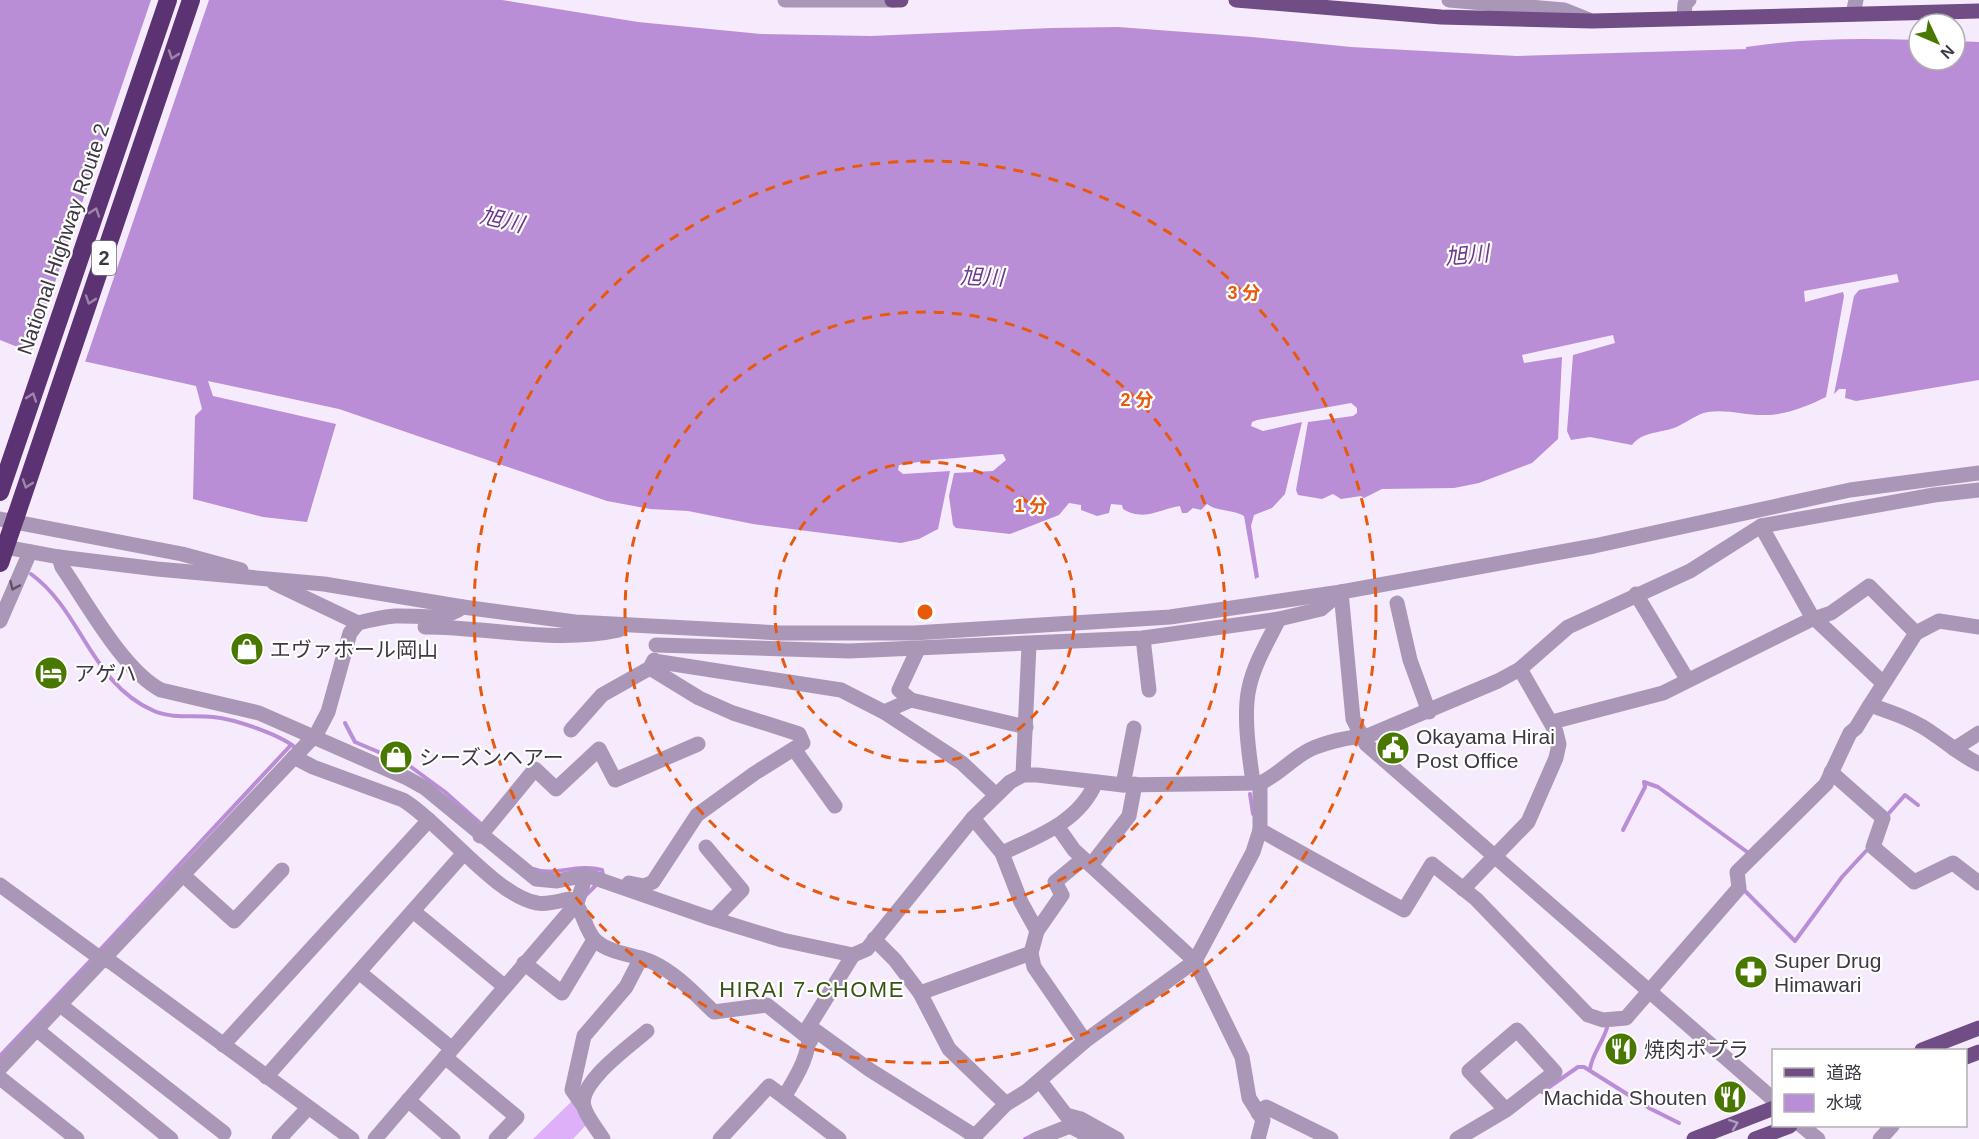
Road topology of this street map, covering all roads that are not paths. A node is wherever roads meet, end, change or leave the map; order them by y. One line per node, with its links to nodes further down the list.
1 (168, 0): 17 (highway, National Highway Route 2 / 2, one-way to 1)
2 (191, 0): 18 (highway, 2, one-way to 18)
3 (785, 0): 4 (street)
4 (893, 0): 5 (main road)
5 (901, 0)
6 (1236, 0): 13 (main road)
7 (1449, 0): 9 (street)
8 (1689, 0): 12 (street)
9 (1532, 3): 13 (street)
10 (1854, 7): 11 (main road); 12 (main road)
11 (1979, 11)
12 (1684, 18): 13 (main road)
13 (1592, 21)
14 (1979, 473): 15 (street)
15 (1850, 490): 19 (street); 25 (street)
16 (1979, 490): 19 (street)
17 (0, 492)
18 (8, 518): 23 (highway, 2, bridge); 24 (street)
19 (1761, 526): 26 (street); 30 (street)
20 (0, 546): 21 (street)
21 (30, 552): 22 (street); 31 (street, one-way to 31)
22 (60, 557): 24 (street); 58 (street)
23 (0, 563)
24 (259, 577): 28 (street); 32 (street)
25 (1341, 592): 29 (street); 33 (street); 56 (street)
26 (1636, 594): 43 (street); 44 (street)
27 (1397, 603): 50 (street)
28 (463, 607): 32 (street); 34 (street)
29 (1279, 619): 38 (street); 65 (street)
30 (1816, 619): 37 (street); 44 (street); 45 (street)
31 (0, 621)
32 (364, 621): 34 (street); 58 (street)
33 (1066, 625): 36 (street); 39 (street)
34 (634, 626): 36 (street)
35 (1979, 627): 37 (street)
36 (695, 630): 40 (street)
37 (1916, 633): 45 (street)
38 (1143, 638): 39 (street); 46 (street)
39 (1032, 644): 41 (street); 52 (street)
40 (656, 645): 41 (street); 42 (street)
41 (918, 649): 47 (street)
42 (652, 664): 49 (street); 54 (street); 59 (street)
43 (1520, 669): 50 (street); 51 (street)
44 (1687, 680): 51 (street)
45 (1882, 682): 48 (street)
46 (1149, 690)
47 (911, 700): 49 (street); 52 (street)
48 (1870, 705): 60 (street); 62 (street)
49 (884, 712): 67 (street)
50 (1429, 712): 56 (street)
51 (1552, 722): 77 (street)
52 (1026, 727): 63 (street)
53 (1134, 728): 66 (street)
54 (571, 729)
55 (1979, 734): 60 (street)
56 (1360, 736): 65 (street); 77 (street)
57 (698, 744): 73 (street)
58 (301, 749): 70 (street); 73 (street); 80 (street)
59 (794, 749): 68 (street); 83 (street)
60 (1954, 749): 61 (street)
61 (1979, 764)
62 (1831, 772): 82 (street); 100 (street)
63 (1023, 775): 64 (street); 67 (street)
64 (1096, 782): 66 (street); 71 (street)
65 (1257, 783): 66 (street); 72 (street)
66 (1129, 784): 78 (street)
67 (996, 795): 69 (street)
68 (836, 806)
69 (974, 818): 76 (street); 90 (street)
70 (429, 820): 75 (street); 109 (street)
71 (1057, 826): 76 (street); 78 (street)
72 (1260, 830): 85 (street); 96 (street)
73 (480, 836): 81 (street)
74 (706, 847): 88 (street)
75 (464, 853): 86 (street); 87 (street)
76 (1002, 853): 89 (street)
77 (1494, 857): 85 (street); 100 (street)
78 (1087, 862): 89 (street); 96 (street)
79 (282, 870): 80 (street)
80 (182, 874): 94 (street)
81 (586, 875): 83 (street); 86 (street)
82 (1979, 883)
83 (612, 884): 88 (street)
84 (0, 885): 94 (street)
85 (1463, 890): 100 (street)
86 (577, 903): 91 (street); 97 (street)
87 (413, 910): 98 (street); 99 (street)
88 (714, 919): 93 (street)
89 (1037, 931): 92 (street)
90 (874, 939): 93 (street); 101 (street)
91 (594, 940): 95 (street); 97 (street)
92 (1031, 953): 101 (street); 108 (street)
93 (853, 955): 107 (street)
94 (102, 958): 102 (street); 109 (street)
95 (641, 958): 107 (street); 120 (street)
96 (1195, 961): 108 (street); 124 (street)
97 (524, 963): 99 (street)
98 (359, 972): 111 (street); 113 (street)
99 (504, 986): 111 (street)
100 (1649, 992): 117 (street)
101 (920, 993): 119 (street)
102 (59, 1004): 104 (street); 128 (street)
103 (1979, 1015): 105 (street)
104 (36, 1029): 112 (street); 131 (street)
105 (1979, 1029): 110 (main road)
106 (647, 1031): 120 (street)
107 (810, 1033): 116 (street); 129 (street)
108 (1085, 1041): 115 (street)
109 (223, 1045): 113 (street)
110 (1925, 1049)
111 (448, 1053): 118 (street); 136 (street)
112 (0, 1068)
113 (266, 1077): 121 (street)
114 (0, 1078): 130 (street)
115 (1040, 1081): 119 (street); 142 (street)
116 (784, 1097): 138 (street); 139 (street)
117 (1772, 1099)
118 (408, 1100): 134 (street); 135 (street)
119 (1006, 1104): 129 (street)
120 (584, 1107): 137 (street)
121 (308, 1108): 132 (street); 133 (street)
122 (1772, 1108): 146 (main road, one-way to 122)
123 (1506, 1110): 123 (street); 145 (street)
124 (1258, 1113): 143 (street); 144 (street)
125 (1785, 1127): 147 (main road)
126 (1804, 1127): 148 (street)
127 (1890, 1127): 149 (street)
128 (225, 1133)
129 (973, 1137)
130 (77, 1139)
131 (171, 1139)
132 (279, 1139)
133 (352, 1139)
134 (375, 1139)
135 (453, 1139)
136 (496, 1139)
137 (603, 1139)
138 (720, 1139)
139 (839, 1139)
140 (1037, 1139): 141 (street)
141 (1095, 1139)
142 (1117, 1139)
143 (1258, 1139)
144 (1331, 1139)
145 (1457, 1139)
146 (1694, 1139)
147 (1755, 1139)
148 (1818, 1139)
149 (1880, 1139)

